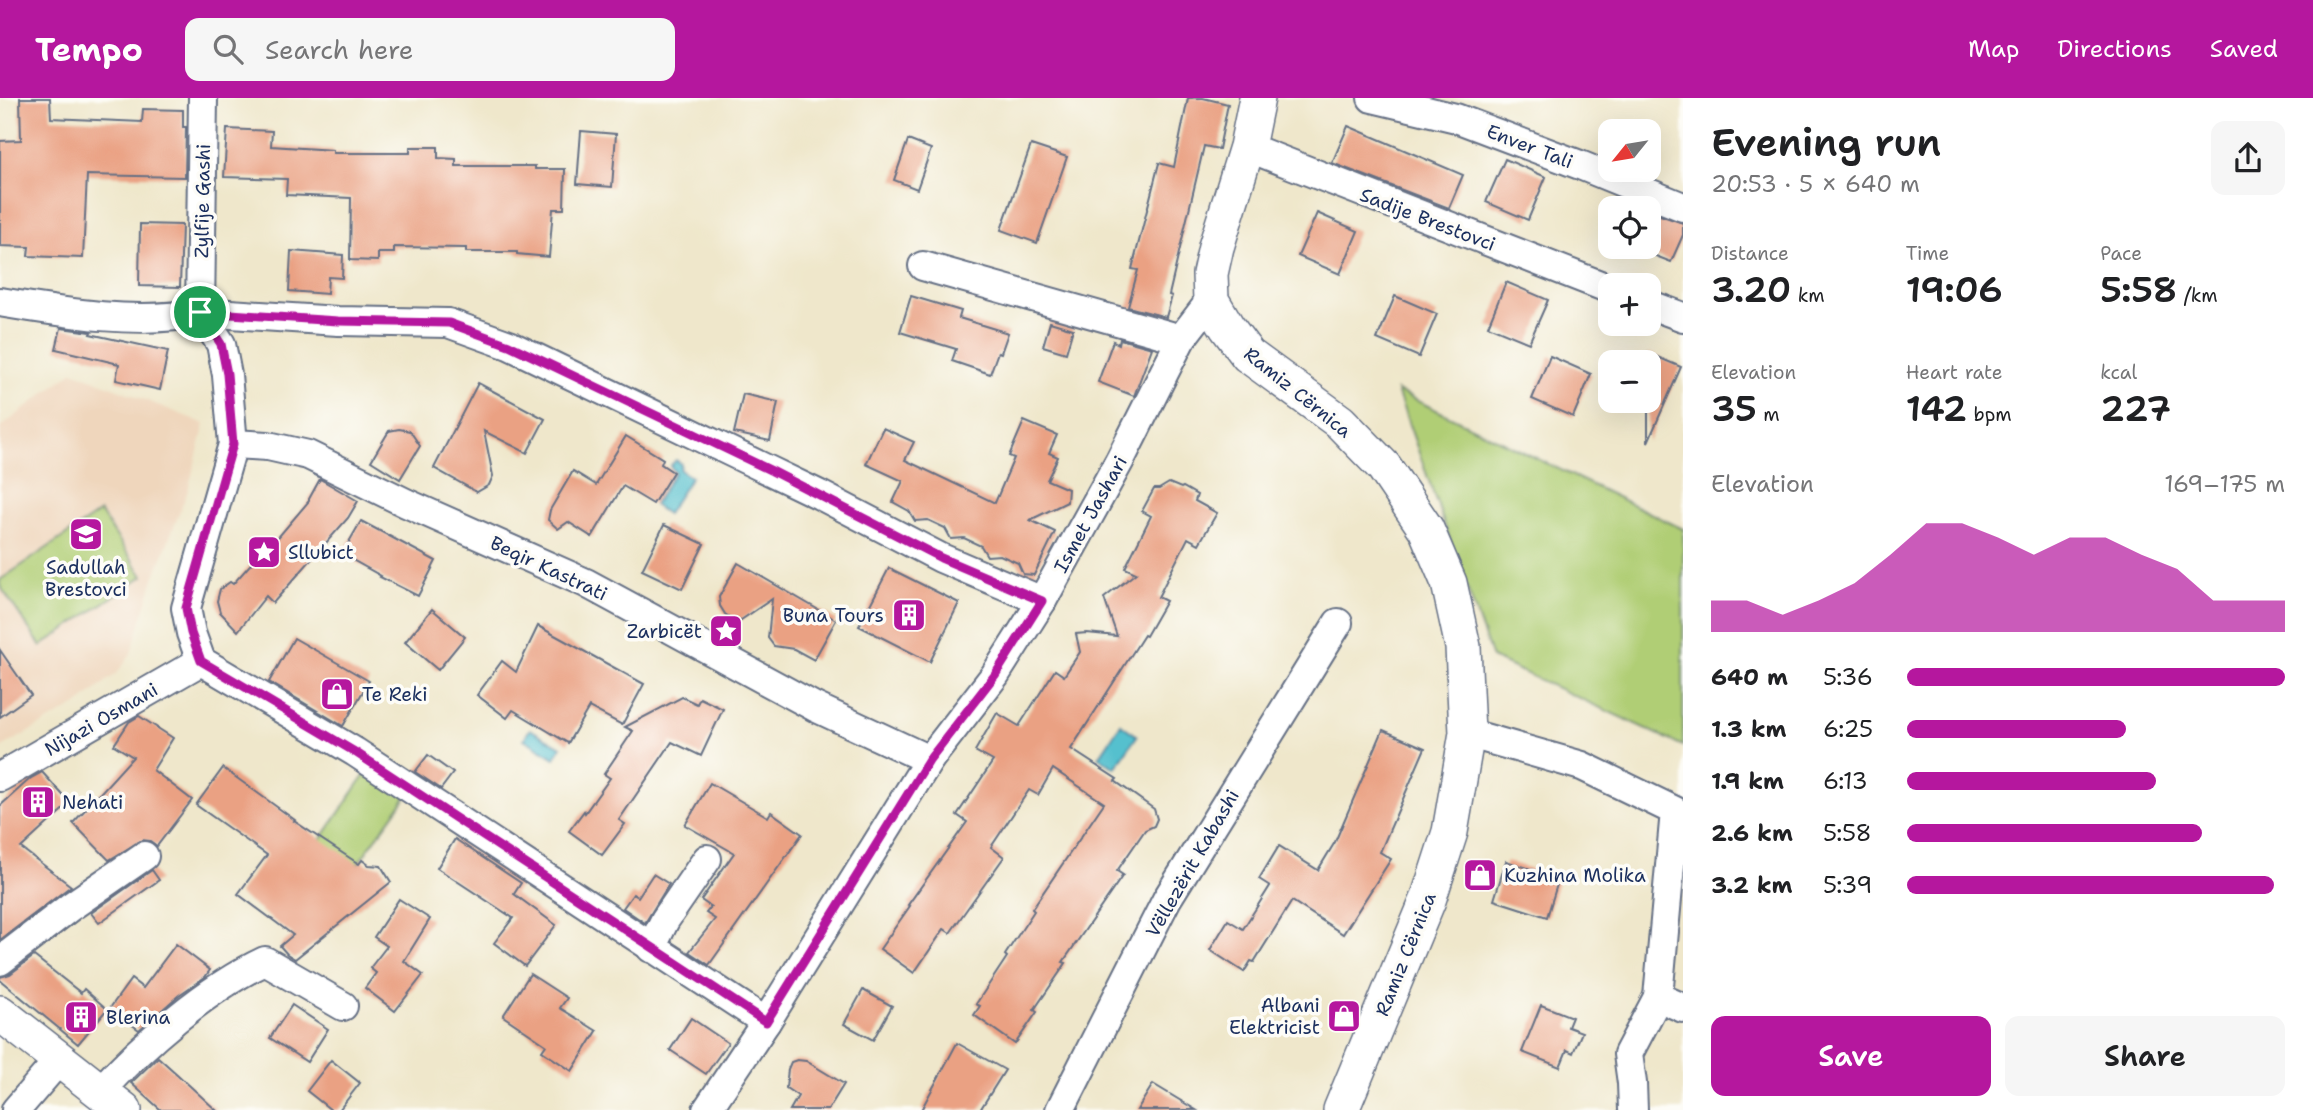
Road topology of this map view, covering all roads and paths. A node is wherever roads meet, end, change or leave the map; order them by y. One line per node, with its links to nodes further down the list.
1 (203, 98): 11 (street, Zylfije Gashi)
2 (1256, 98): 4 (street)
3 (1372, 98): 5 (street, Enver Tali)
4 (1247, 147): 7 (street, Sadije Brestovci); 8 (street)
5 (1683, 207)
6 (923, 266): 13 (street)
7 (1598, 284)
8 (1211, 300): 13 (street, Ismet Jashari); 18 (street, Ramiz Cërnica)
9 (0, 302): 11 (street)
10 (1661, 309): 12 (street)
11 (200, 312): 14 (street); 15 (street)
12 (1683, 317)
13 (1181, 339): 15 (street, Ismet Jashari)
14 (233, 444): 17 (street); 19 (street, Beqir Kastrati)
15 (1042, 601): 19 (street, Ismet Jashari)
16 (1338, 623): 33 (street, Vëllezërit Kabashi)
17 (201, 661): 20 (street, Nijazi Osmani); 23 (street)
18 (1467, 733): 25 (street); 34 (street, Ramiz Cërnica)
19 (929, 760): 28 (street, Ismet Jashari)
20 (0, 777)
21 (144, 856): 24 (street)
22 (708, 859): 23 (street)
23 (651, 948): 28 (street)
24 (0, 961)
25 (1670, 1003): 35 (street)
26 (343, 1006): 30 (street)
27 (0, 1013): 29 (street)
28 (766, 1022): 32 (street, Ismet Jashari)
29 (58, 1060): 30 (street); 31 (street)
30 (111, 1101)
31 (16, 1110)
32 (707, 1110)
33 (1060, 1110)
34 (1341, 1110)
35 (1633, 1110)

